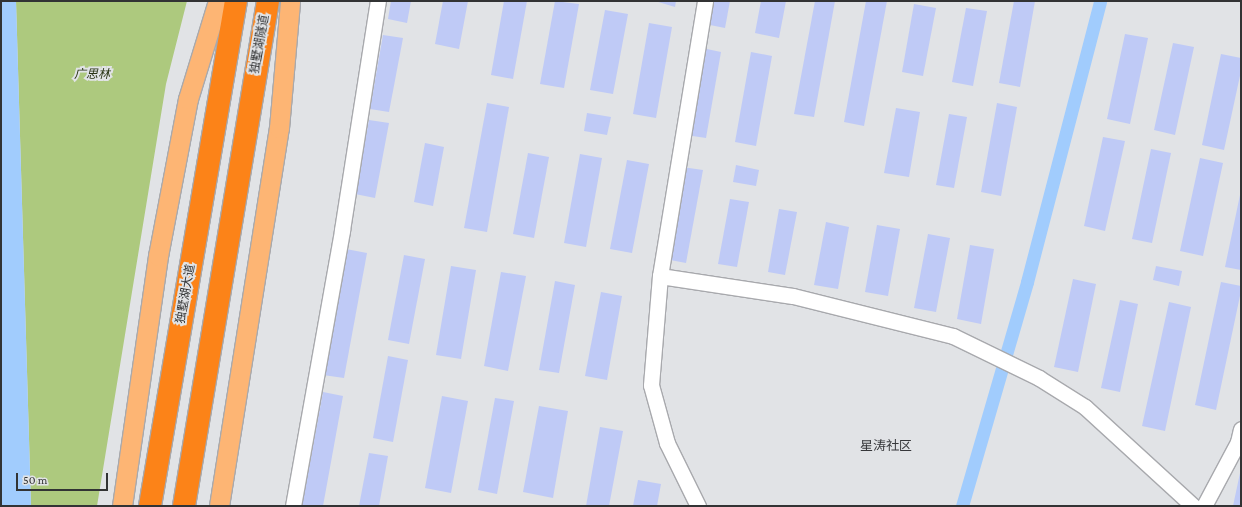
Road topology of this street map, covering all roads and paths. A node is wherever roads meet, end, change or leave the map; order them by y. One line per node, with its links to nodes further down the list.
1 (218, 1): 9 (main road)
2 (236, 1): 10 (highway, 独墅湖大道)
3 (268, 1): 11 (highway, 独墅湖隧道)
4 (290, 1): 12 (main road)
5 (378, 1): 13 (street)
6 (705, 1): 7 (street)
7 (660, 276): 14 (street); 15 (street)
8 (1241, 429): 16 (street)
9 (122, 506)
10 (150, 506)
11 (184, 506)
12 (219, 506)
13 (293, 506)
14 (698, 506)
15 (1193, 506)
16 (1204, 506)

